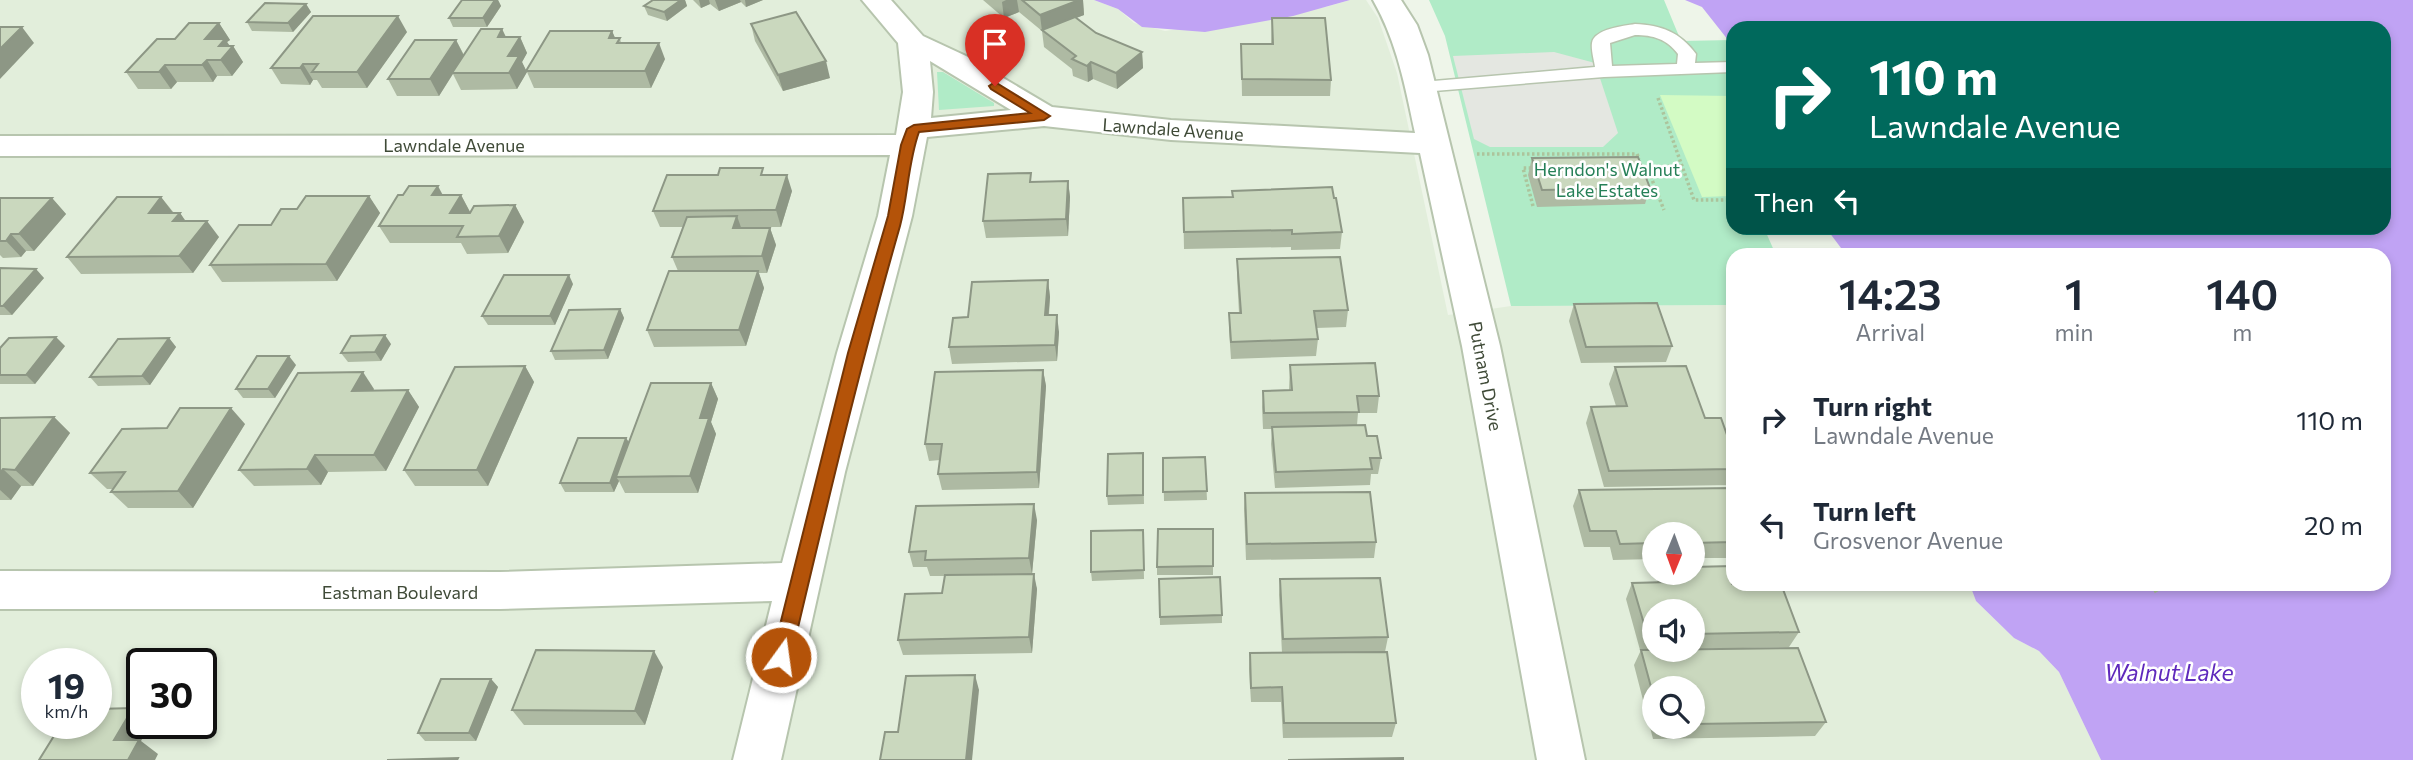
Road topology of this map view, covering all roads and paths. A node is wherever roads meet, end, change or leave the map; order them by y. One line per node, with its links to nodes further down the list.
1 (876, 0): 3 (street)
2 (1390, 4): 9 (street, Putnam Drive)
3 (913, 42): 8 (street); 10 (street)
4 (1726, 67): 5 (lane)
5 (1686, 68): 6 (lane); 6 (lane)
6 (1604, 72): 9 (lane)
7 (1655, 92): 14 (path)
8 (1044, 116): 9 (street, Lawndale Avenue); 10 (street, Lawndale Avenue)
9 (1428, 118): 12 (path); 24 (street, Putnam Drive)
10 (911, 137): 11 (street, Lawndale Avenue); 21 (street)
11 (0, 145)
12 (1557, 154): 13 (path); 16 (path)
13 (1559, 161)
14 (1682, 166): 16 (path); 18 (path)
15 (1628, 167): 16 (path)
16 (1644, 167): 20 (path)
17 (1535, 168): 19 (path)
18 (1726, 200)
19 (1533, 206)
20 (1664, 210)
21 (800, 581): 22 (street, Eastman Boulevard); 23 (street)
22 (0, 590)
23 (757, 760)
24 (1561, 760)

